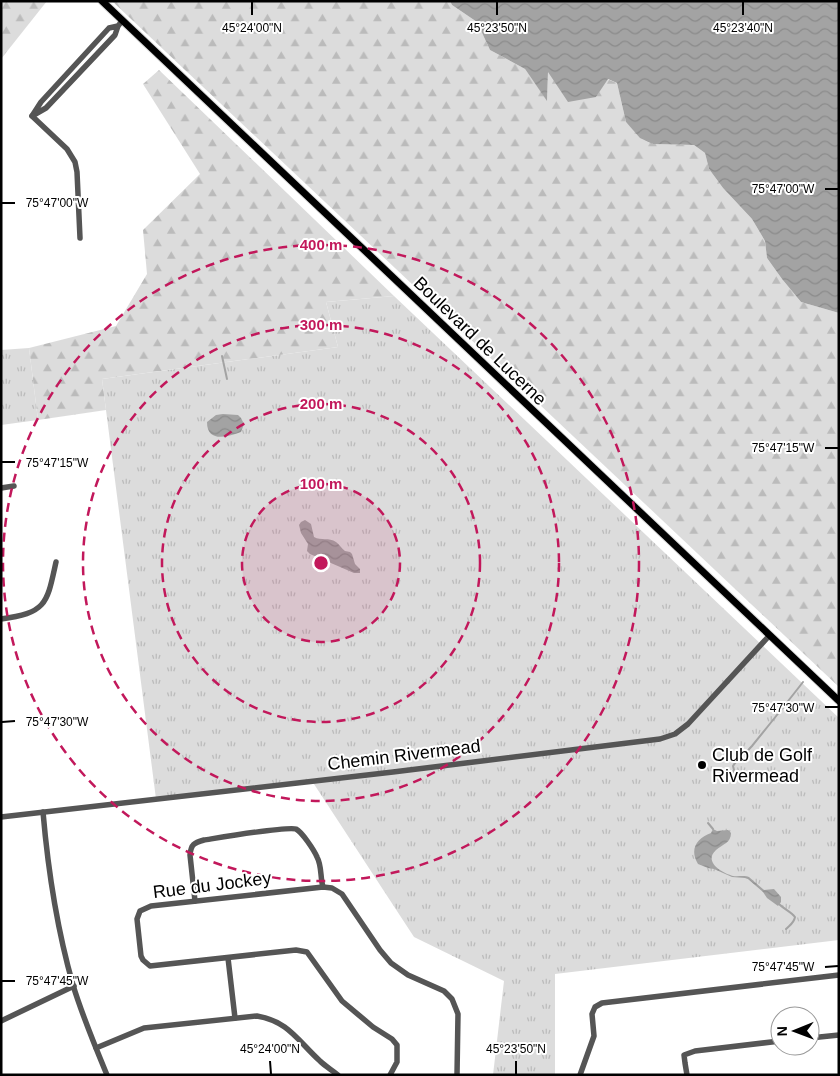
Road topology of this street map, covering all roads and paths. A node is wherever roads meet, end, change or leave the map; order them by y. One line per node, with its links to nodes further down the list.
1 (102, 1): 2 (main road, Boulevard de Lucerne)
2 (120, 23): 3 (street); 8 (main road, Boulevard de Lucerne)
3 (80, 238)
4 (14, 486): 5 (street)
5 (1, 488)
6 (56, 562): 7 (street)
7 (1, 619)
8 (769, 636): 9 (main road, Boulevard de Lucerne); 10 (street, Chemin Rivermead)
9 (839, 701)
10 (43, 812): 11 (street, Chemin Rivermead); 16 (street)
11 (1, 817)
12 (323, 887): 13 (street, Rue du Jockey); 13 (street); 26 (street)
13 (195, 901): 14 (street, Rue du Jockey)
14 (228, 958): 17 (street); 25 (street, Rue du Jockey)
15 (839, 975): 27 (street)
16 (74, 986): 18 (street); 22 (street)
17 (235, 1018): 22 (street); 24 (street)
18 (1, 1020)
19 (839, 1035): 20 (street)
20 (820, 1037)
21 (770, 1042): 28 (street)
22 (96, 1048): 23 (street)
23 (107, 1075)
24 (338, 1075)
25 (390, 1075)
26 (458, 1075)
27 (580, 1075)
28 (687, 1075)

